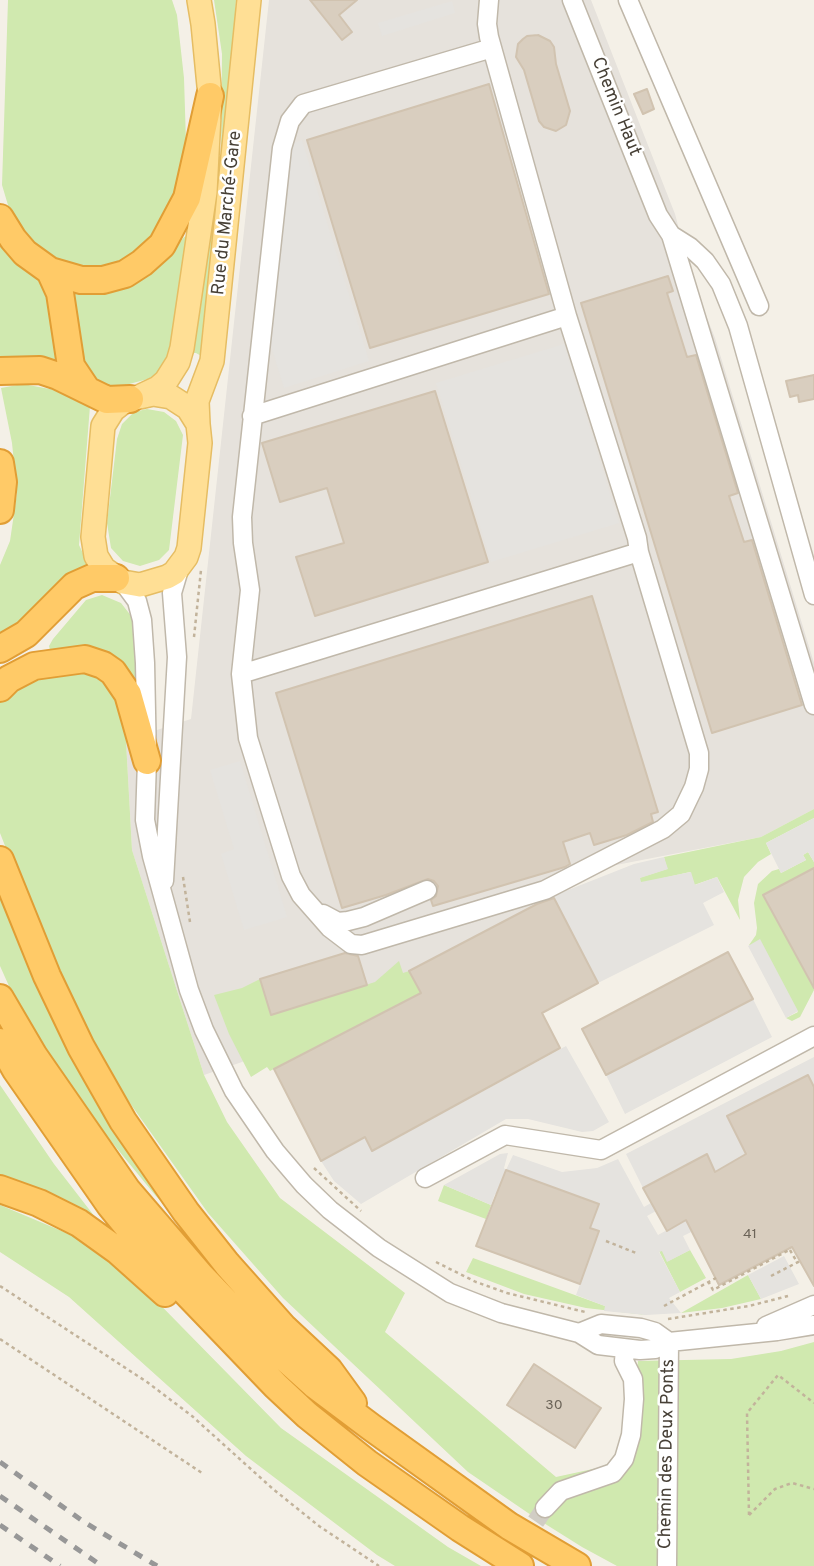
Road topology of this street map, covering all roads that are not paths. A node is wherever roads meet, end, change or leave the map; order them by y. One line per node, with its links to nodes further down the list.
1 (198, 0): 7 (main road)
2 (250, 0): 17 (main road, Rue du Marché-Gare)
3 (489, 0): 6 (street)
4 (572, 0): 9 (street, Chemin Haut)
5 (628, 0): 11 (street)
6 (492, 48): 12 (street); 16 (street)
7 (210, 96): 10 (highway); 15 (main road)
8 (0, 218): 10 (highway)
9 (671, 235): 24 (street); 29 (street)
10 (50, 271): 14 (highway)
11 (759, 306)
12 (567, 316): 16 (street); 20 (street)
13 (0, 371): 14 (highway)
14 (86, 390): 15 (highway)
15 (135, 398): 17 (main road); 22 (main road)
16 (252, 416): 26 (street)
17 (198, 424): 21 (main road, Rue du Marché-Gare)
18 (0, 463): 19 (highway)
19 (0, 510)
20 (639, 552): 26 (street); 34 (street)
21 (191, 566): 22 (main road); 33 (street)
22 (120, 580): 23 (highway); 30 (street)
23 (68, 592): 25 (highway); 27 (highway)
24 (814, 595)
25 (0, 649)
26 (241, 674): 34 (street)
27 (0, 679)
28 (0, 688): 30 (highway)
29 (814, 705)
30 (147, 761): 33 (street)
31 (0, 860): 47 (highway)
32 (427, 890): 34 (street)
33 (163, 895): 42 (street)
34 (317, 911)
35 (0, 998): 47 (highway)
36 (814, 1036): 38 (street)
37 (0, 1042): 46 (highway)
38 (425, 1178)
39 (0, 1189): 46 (highway)
40 (814, 1306): 43 (street)
41 (814, 1325): 43 (street)
42 (579, 1333): 44 (street); 45 (street)
43 (747, 1335): 44 (street)
44 (669, 1342): 45 (street); 49 (street, Chemin des Deux Ponts)
45 (625, 1349): 48 (street)
46 (276, 1386): 50 (highway)
47 (371, 1427): 51 (highway)
48 (545, 1508)
49 (667, 1565)
50 (520, 1566)
51 (577, 1566)

